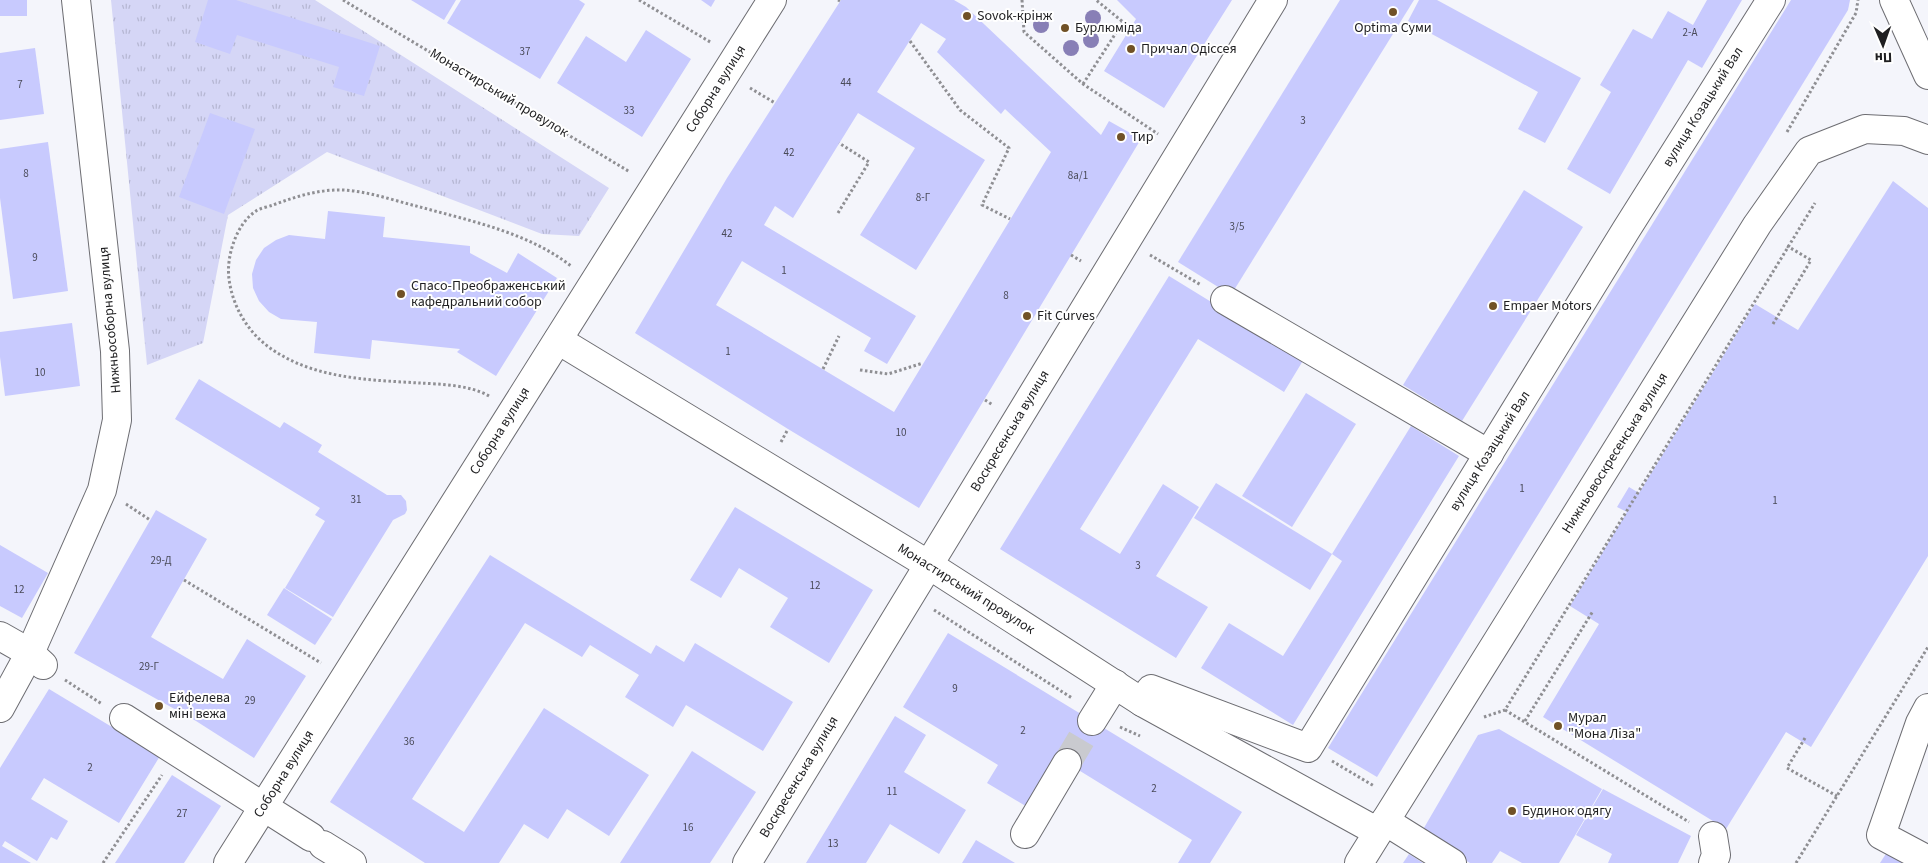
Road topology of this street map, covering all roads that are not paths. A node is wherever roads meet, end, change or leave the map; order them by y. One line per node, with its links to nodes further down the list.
1 (76, 0): 13 (street, Нижньособорна вулиця)
2 (772, 0): 9 (street, Соборна вулиця)
3 (1273, 0): 11 (street, Воскресенська вулиця)
4 (1771, 0): 10 (street, вулиця Козацький Вал)
5 (1894, 0): 6 (street)
6 (1928, 75)
7 (1928, 140): 22 (street, Нижньовоскресенська вулиця)
8 (1225, 300): 10 (street)
9 (558, 340): 11 (street, Монастирський провулок); 21 (street, Соборна вулиця)
10 (1488, 454): 15 (street, вулиця Козацький Вал)
11 (929, 565): 14 (street, Монастирський провулок); 28 (street, Воскресенська вулиця)
12 (0, 636): 13 (street)
13 (36, 659): 16 (street, Нижньособорна вулиця)
14 (1115, 684): 15 (street, Монастирський провулок); 18 (street)
15 (1142, 702): 22 (street, Монастирський провулок)
16 (0, 708)
17 (1928, 708): 25 (street)
18 (1094, 717)
19 (124, 718): 21 (street)
20 (1067, 763): 23 (street)
21 (263, 807): 26 (street, Соборна вулиця); 27 (street)
22 (1381, 826): 29 (street, Нижньовоскресенська вулиця); 30 (street, Монастирський провулок)
23 (1025, 834)
24 (1713, 836): 31 (street)
25 (1928, 860)
26 (228, 863)
27 (352, 863)
28 (747, 863)
29 (1359, 863)
30 (1452, 863)
31 (1713, 863)

